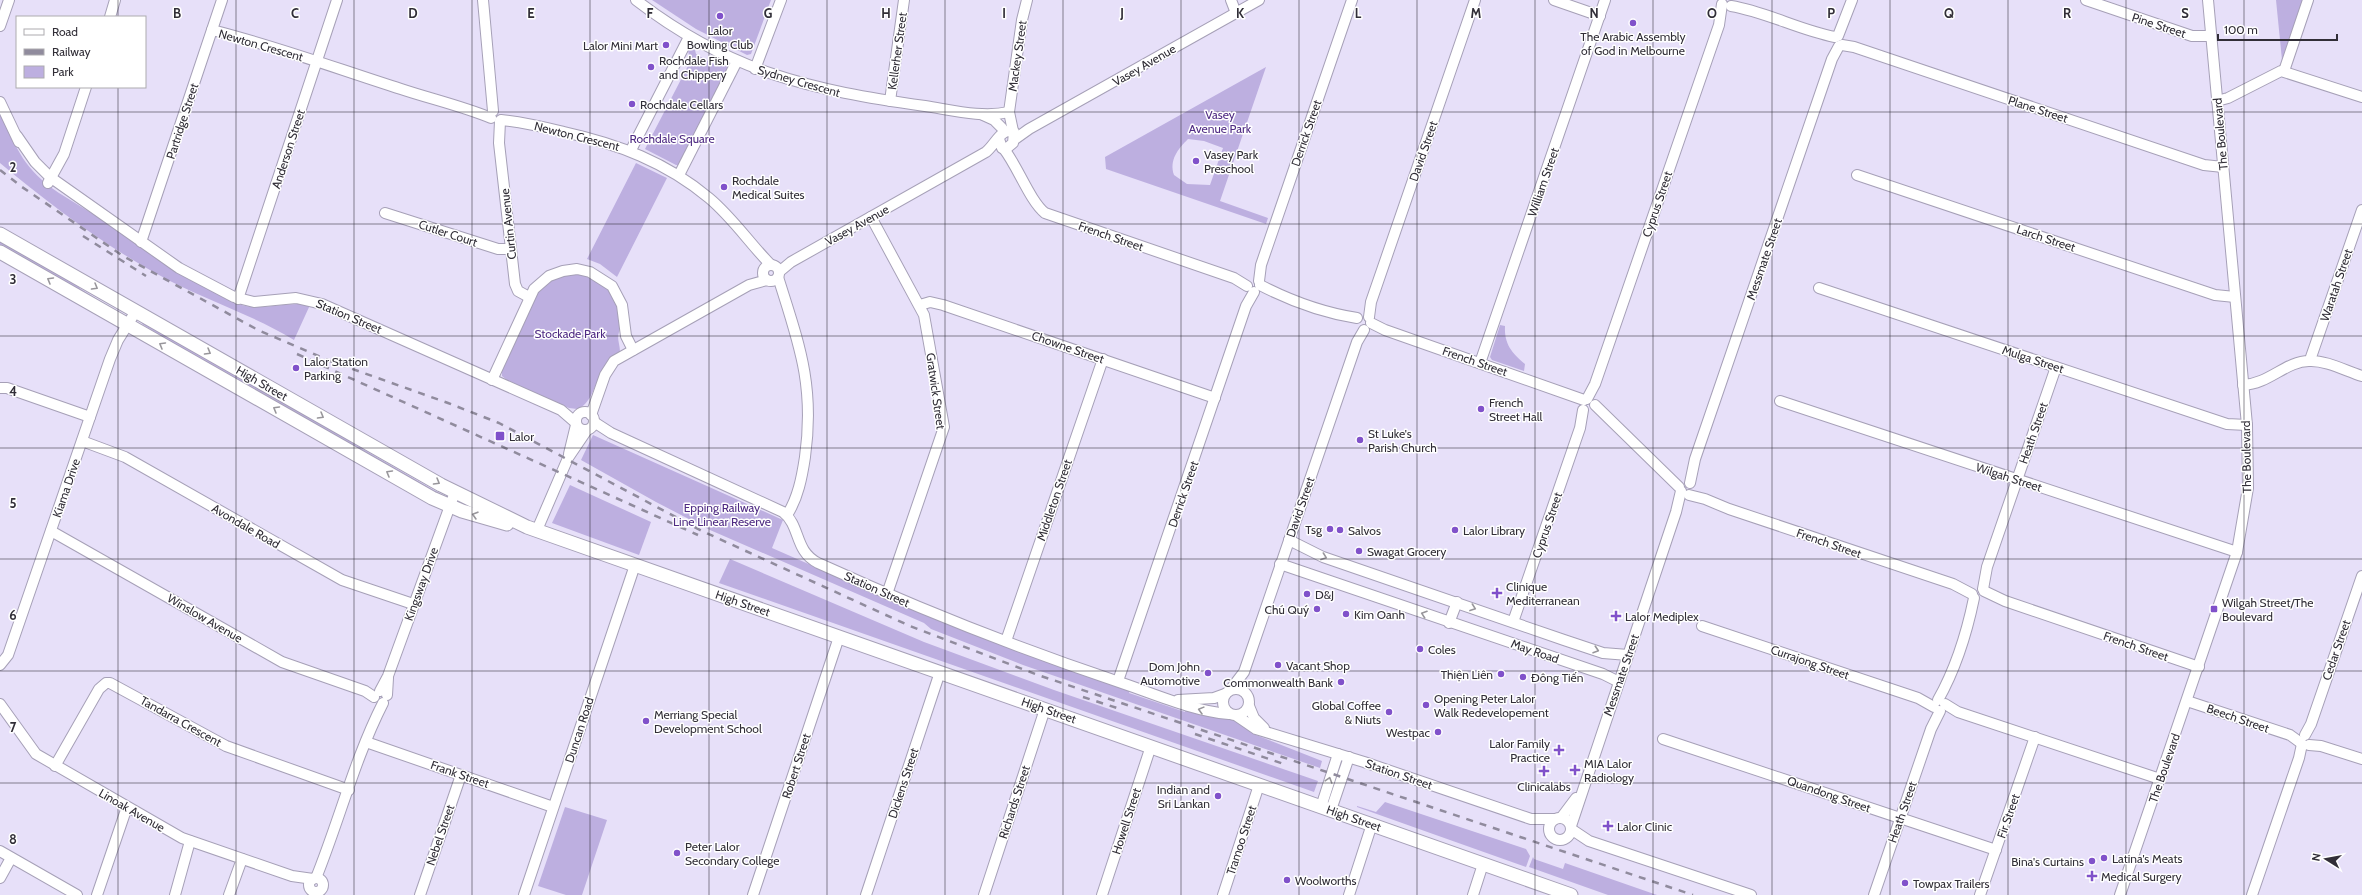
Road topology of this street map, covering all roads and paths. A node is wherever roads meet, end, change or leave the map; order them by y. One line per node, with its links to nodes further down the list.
1 (9, 0): 24 (street)
2 (115, 0): 22 (street)
3 (222, 0): 25 (street, Partridge Street)
4 (337, 0): 29 (street, Anderson Street)
5 (483, 0): 40 (street, Curtin Avenue)
6 (636, 0): 27 (street, Sydney Crescent)
7 (781, 0): 31 (street)
8 (904, 0): 35 (street, Kellerher Street)
9 (1027, 0): 38 (street, Mackey Street)
10 (1231, 0): 21 (street)
11 (1260, 0): 21 (street, Vasey Avenue)
12 (1352, 0): 55 (street, Derrick Street)
13 (1475, 0): 62 (street, David Street)
14 (1554, 0): 23 (street)
15 (1605, 0): 23 (street, William Street)
16 (1852, 0): 28 (street, Messmate Street)
17 (2086, 0): 26 (street, Pine Street)
18 (2208, 0): 26 (street, The Boulevard)
19 (2308, 0): 32 (street)
20 (1726, 2): 28 (street, Plane Street); 75 (street, Cyprus Street)
21 (1236, 13): 41 (street, Vasey Avenue)
22 (110, 16)
23 (1600, 16): 67 (street, William Street)
24 (0, 26)
25 (212, 30): 29 (street, Newton Crescent); 51 (street, Partridge Street)
26 (2211, 36): 36 (street, The Boulevard)
27 (689, 37): 30 (street, Sydney Crescent); 42 (street)
28 (1838, 41): 43 (street, Plane Street); 84 (street, Messmate Street)
29 (317, 61): 40 (street, Newton Crescent); 59 (street, Anderson Street)
30 (737, 61): 31 (street, Sydney Crescent); 44 (street)
31 (755, 69): 35 (street, Sydney Crescent)
32 (2284, 71): 34 (street); 36 (street)
33 (86, 88): 46 (street)
34 (2362, 97)
35 (890, 101): 39 (street, Sydney Crescent)
36 (2217, 101): 43 (street, The Boulevard)
37 (0, 102): 46 (street, Station Street)
38 (1009, 112): 39 (street, Sydney Crescent); 41 (street, Mackey Street)
39 (979, 113): 41 (street, Sydney Crescent)
40 (497, 116): 42 (street, Newton Crescent); 52 (street, Curtin Avenue)
41 (1007, 139): 49 (street, Vasey Avenue); 55 (street, French Street)
42 (631, 150): 44 (street, Newton Crescent)
43 (2223, 167): 57 (street, The Boulevard)
44 (679, 175): 54 (street, Newton Crescent)
45 (1858, 175): 57 (street, Larch Street)
46 (51, 180): 51 (street, Station Street)
47 (2362, 210): 66 (street, Waratah Street)
48 (385, 213): 52 (street, Cutler Court)
49 (870, 217): 54 (street, Vasey Avenue); 60 (street, Gratwick Street)
50 (0, 234): 61 (main road, High Street, one-way to 61)
51 (141, 242): 59 (street, Station Street)
52 (511, 250): 58 (street, Curtin Avenue)
53 (0, 252): 63 (main road, High Street, one-way to 53)
54 (771, 273): 64 (street, Vasey Avenue); 87 (street, Newton Crescent)
55 (1254, 285): 62 (street, French Street); 73 (street, Derrick Street)
56 (1819, 288): 68 (street, Mulga Street)
57 (2235, 297): 71 (street, The Boulevard)
58 (529, 298): 64 (street); 70 (street)
59 (238, 299): 70 (street, Station Street)
60 (920, 305): 65 (street, Chowne Street); 96 (street, Gratwick Street)
61 (136, 311): 63 (street, Kiama Drive); 85 (main road, High Street, one-way to 85)
62 (1363, 323): 67 (street, French Street); 90 (street, David Street)
63 (127, 325): 77 (street, Kiama Drive); 86 (main road, High Street, one-way to 63)
64 (629, 352): 78 (street, Vasey Avenue)
65 (1103, 359): 73 (street, Chowne Street); 103 (street, Middleton Street)
66 (2310, 360): 69 (street); 71 (street)
67 (1480, 363): 75 (street, French Street)
68 (2056, 367): 80 (street, Mulga Street); 83 (street, Heath Street)
69 (2362, 376)
70 (492, 380): 76 (street, Station Street)
71 (2243, 385): 80 (street, The Boulevard)
72 (0, 388): 77 (street)
73 (1216, 398): 109 (street, Derrick Street)
74 (1780, 401): 83 (street, Wilgah Street)
75 (1588, 406): 84 (street, French Street); 99 (street, Cyprus Street)
76 (561, 410): 78 (street, Station Street); 79 (street, Station Street)
77 (90, 417): 81 (street, Kiama Drive)
78 (588, 420): 79 (street); 82 (street); 87 (street, Station Street)
79 (576, 424): 82 (street)
80 (2247, 425): 91 (street, The Boulevard)
81 (82, 441): 89 (street, Kiama Drive); 98 (street, Avondale Road)
82 (568, 458): 88 (street)
83 (2017, 480): 91 (street, Wilgah Street); 95 (street, Heath Street)
84 (1685, 487): 95 (street, French Street); 104 (street, Messmate Street)
85 (455, 492): 86 (street, Kingsway Drive); 88 (main road, High Street)
86 (449, 506): 88 (main road, High Street, one-way to 86); 98 (street, Kingsway Drive)
87 (787, 515): 96 (street, Station Street)
88 (532, 528): 93 (main road, High Street)
89 (51, 531): 105 (street, Kiama Drive); 113 (street, Winslow Avenue)
90 (1289, 540): 92 (street, David Street); 97 (street, May Road, one-way to 97)
91 (2238, 552): 106 (street, The Boulevard)
92 (1280, 564): 100 (street, May Road, one-way to 92); 108 (street, David Street)
93 (635, 565): 102 (main road, High Street); 137 (street, Duncan Road)
94 (2362, 576): 124 (street, Cedar Street)
95 (1978, 593): 106 (street, French Street); 118 (street, Heath Street)
96 (888, 594): 103 (street, Station Street)
97 (1457, 602): 99 (street, May Road, one-way to 99); 100 (street)
98 (413, 604): 113 (street, Kingsway Drive)
99 (1513, 622): 104 (street, May Road, one-way to 104)
100 (1449, 623): 110 (street, May Road)
101 (1702, 626): 118 (street, Currajong Street)
102 (840, 637): 107 (main road, High Street); 161 (street, Robert Street)
103 (1006, 641): 109 (street, Station Street)
104 (1628, 655): 110 (street, Messmate Street)
105 (0, 665)
106 (2199, 667): 115 (street, The Boulevard)
107 (940, 672): 119 (main road, High Street); 162 (street, Dickens Street)
108 (1244, 672): 111 (street, David Street); 112 (street, David Street)
109 (1118, 681): 114 (street, Station Street)
110 (1619, 682): 135 (street, Messmate Street)
111 (1228, 692): 112 (street); 114 (street, Station Street); 120 (street)
112 (1246, 693): 117 (street)
113 (379, 696): 125 (street, Kingsway Drive)
114 (1174, 700): 120 (street, Station Street, one-way to 114)
115 (2187, 701): 124 (street, Beech Street); 132 (street, The Boulevard)
116 (0, 704): 130 (street, Linoak Avenue)
117 (1248, 706): 120 (street); 121 (street, Station Street)
118 (1939, 706): 122 (street, Currajong Street); 139 (street, Heath Street)
119 (1045, 709): 126 (main road, High Street); 163 (street, Richards Street)
120 (1233, 715): 121 (street, Station Street)
121 (1267, 731): 127 (street, Station Street)
122 (2035, 737): 132 (street, Currajong Street); 148 (street, Fir Street)
123 (1663, 739): 139 (street, Quandong Street)
124 (2306, 740): 129 (street, Beech Street); 173 (street, Cedar Street)
125 (366, 742): 131 (street, Frank Street); 134 (street, Kingsway Drive)
126 (1151, 746): 133 (main road, High Street); 164 (street, Howell Street)
127 (1338, 754): 128 (street, Station Street); 138 (street, one-way to 127)
128 (1349, 758): 138 (street); 141 (street, Station Street)
129 (2362, 759)
130 (55, 766): 134 (street, Tandarra Crescent); 136 (street, Linoak Avenue)
131 (460, 775): 137 (street, Frank Street); 159 (street, Nebel Street)
132 (2160, 779): 172 (street, The Boulevard)
133 (1259, 785): 138 (main road, High Street); 165 (street, Tramoo Street)
134 (350, 790): 154 (street, Kingsway Drive)
135 (1580, 792): 140 (street, Messmate Street); 143 (street, Messmate Street)
136 (127, 807): 146 (street, Linoak Avenue); 156 (street)
137 (553, 807): 160 (street, Duncan Road)
138 (1326, 809): 142 (main road, High Street)
139 (1900, 818): 148 (street, Quandong Street); 170 (street, Heath Street)
140 (1558, 819): 141 (street, Station Street); 143 (street); 144 (street)
141 (1531, 820): 144 (street, Station Street)
142 (1372, 824): 152 (main road, High Street); 166 (street)
143 (1571, 827): 145 (street); 147 (street)
144 (1550, 833): 145 (street)
145 (1564, 840): 147 (street)
146 (190, 841): 151 (street, Linoak Avenue); 157 (street)
147 (1589, 841): 169 (street)
148 (1996, 850): 171 (street, Fir Street)
149 (0, 851): 150 (street)
150 (11, 858): 153 (street); 155 (street)
151 (242, 859): 154 (street, Linoak Avenue); 158 (street)
152 (1483, 864): 167 (street); 168 (main road, High Street)
153 (0, 878)
154 (315, 887)
155 (77, 895)
156 (97, 895)
157 (175, 895)
158 (229, 895)
159 (420, 895)
160 (524, 895)
161 (753, 895)
162 (866, 895)
163 (984, 895)
164 (1102, 895)
165 (1223, 895)
166 (1349, 895)
167 (1473, 895)
168 (1571, 895)
169 (1751, 895)
170 (1874, 895)
171 (1980, 895)
172 (2120, 895)
173 (2252, 895)

